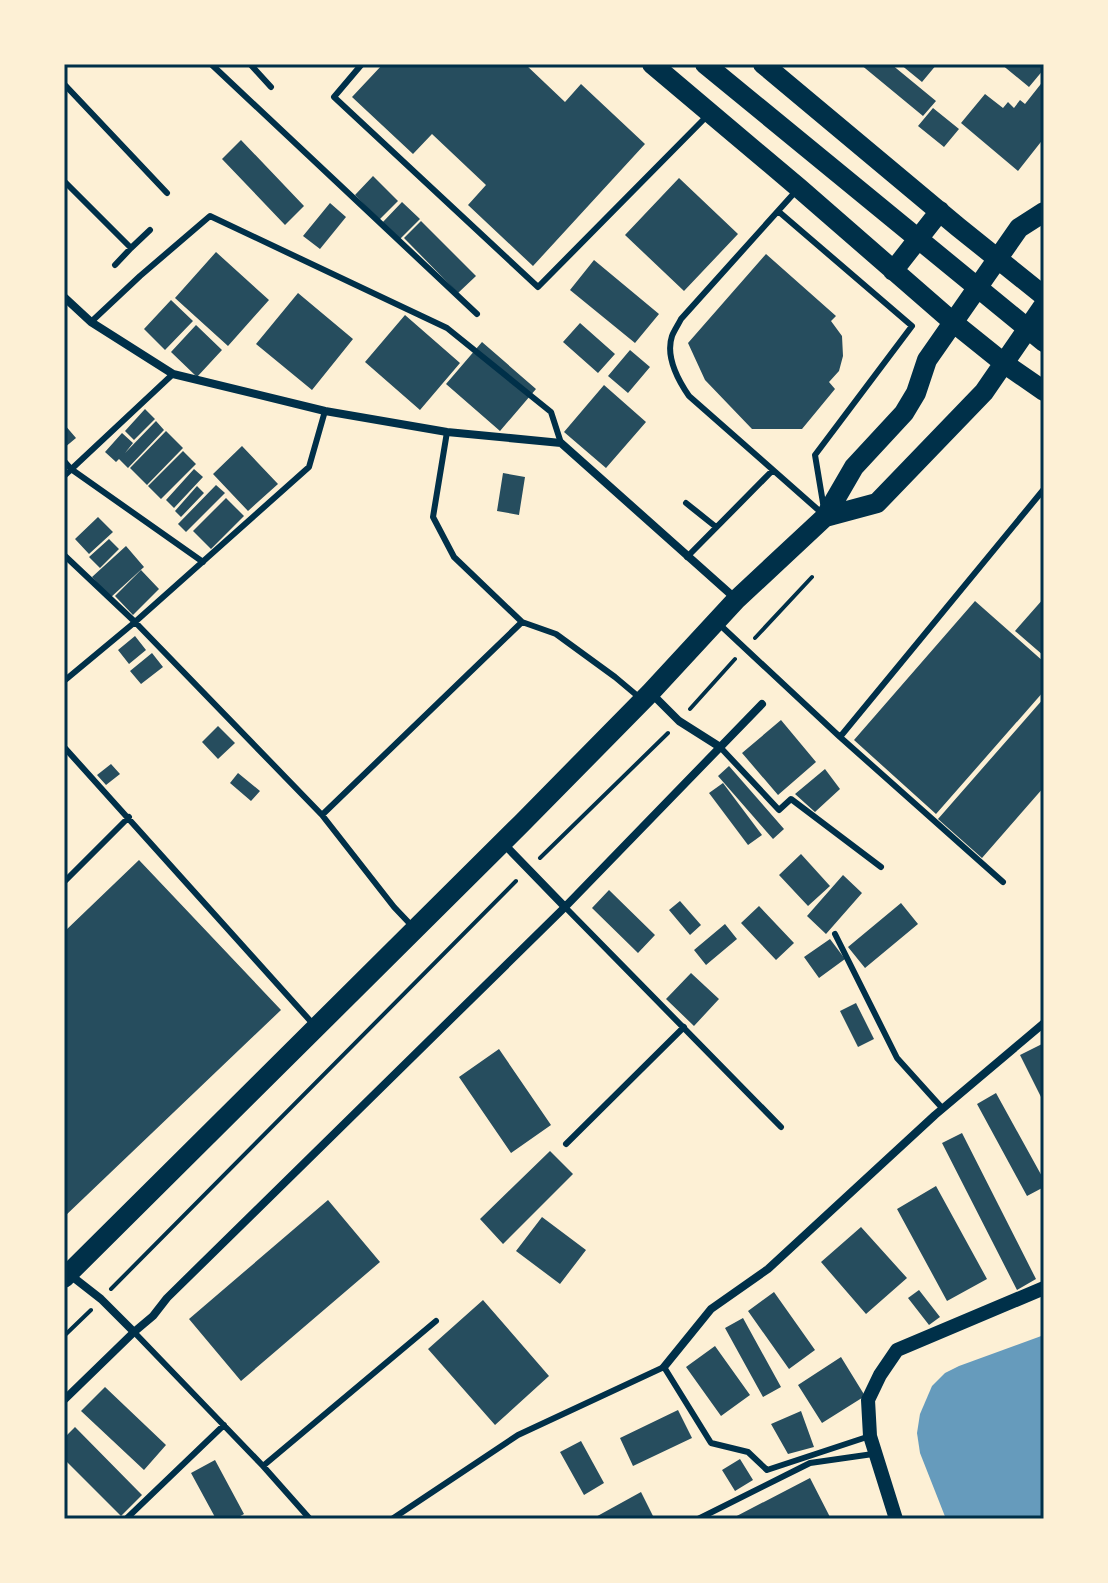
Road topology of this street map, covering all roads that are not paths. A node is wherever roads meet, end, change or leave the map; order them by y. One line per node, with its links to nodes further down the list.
1 (211, 64): 24 (lane)
2 (250, 64): 8 (lane)
3 (362, 64): 9 (lane)
4 (652, 64): 9 (main road)
5 (705, 64): 27 (main road)
6 (763, 64): 14 (main road)
7 (64, 84): 12 (lane)
8 (271, 87)
9 (710, 113): 11 (main road)
10 (64, 181): 17 (lane)
11 (799, 188): 13 (lane); 20 (main road)
12 (167, 193)
13 (778, 211): 36 (lane); 40 (lane)
14 (940, 211): 18 (main road); 20 (main road)
15 (1044, 212): 18 (main road)
16 (150, 230): 17 (lane)
17 (131, 248): 19 (lane)
18 (998, 258): 21 (main road); 26 (main road)
19 (115, 265)
20 (893, 271): 26 (main road)
21 (1044, 296)
22 (64, 297): 25 (street)
23 (1044, 305): 28 (main road)
24 (477, 314)
25 (91, 322): 29 (street); 33 (lane)
26 (954, 323): 28 (main road); 40 (main road)
27 (1044, 342)
28 (1005, 364): 30 (main road); 40 (main road)
29 (173, 374): 31 (street); 35 (lane)
30 (1044, 391)
31 (325, 411): 32 (street); 44 (lane)
32 (447, 432): 33 (street); 47 (lane)
33 (561, 443): 43 (street)
34 (64, 461): 35 (lane)
35 (71, 469): 37 (lane); 44 (lane)
36 (772, 471): 40 (lane); 41 (lane)
37 (64, 476)
38 (1044, 489): 52 (lane)
39 (686, 503): 41 (lane)
40 (825, 517): 45 (main road)
41 (716, 527): 43 (lane)
42 (64, 555): 46 (lane)
43 (687, 557): 45 (street)
44 (203, 562): 46 (lane)
45 (736, 600): 48 (main road)
46 (135, 622): 49 (lane); 55 (lane)
47 (522, 622): 50 (lane); 55 (lane)
48 (716, 622): 50 (main road); 52 (lane)
49 (64, 681)
50 (646, 697): 54 (street); 57 (main road)
51 (762, 704): 54 (street)
52 (840, 737): 60 (lane)
53 (64, 747): 56 (lane)
54 (720, 747): 58 (lane); 61 (street)
55 (322, 815): 62 (lane)
56 (129, 817): 59 (lane); 66 (lane)
57 (502, 843): 61 (street); 62 (main road)
58 (881, 867)
59 (64, 882)
60 (1003, 882)
61 (565, 907): 65 (lane); 73 (street)
62 (414, 929): 66 (main road)
63 (835, 934): 67 (lane)
64 (1044, 1023): 67 (street)
65 (684, 1027): 68 (lane); 69 (lane)
66 (316, 1028): 70 (main road)
67 (943, 1109): 74 (street)
68 (781, 1127)
69 (566, 1144)
70 (65, 1274): 73 (street)
71 (1044, 1288): 77 (street)
72 (436, 1321): 79 (lane)
73 (134, 1332): 75 (street); 76 (lane)
74 (664, 1367): 77 (lane); 82 (lane)
75 (64, 1400)
76 (224, 1425): 79 (lane); 80 (lane)
77 (870, 1436): 78 (street)
78 (875, 1453): 83 (lane); 84 (street)
79 (263, 1466): 81 (lane)
80 (126, 1519)
81 (310, 1519)
82 (392, 1519)
83 (698, 1519)
84 (896, 1519)

